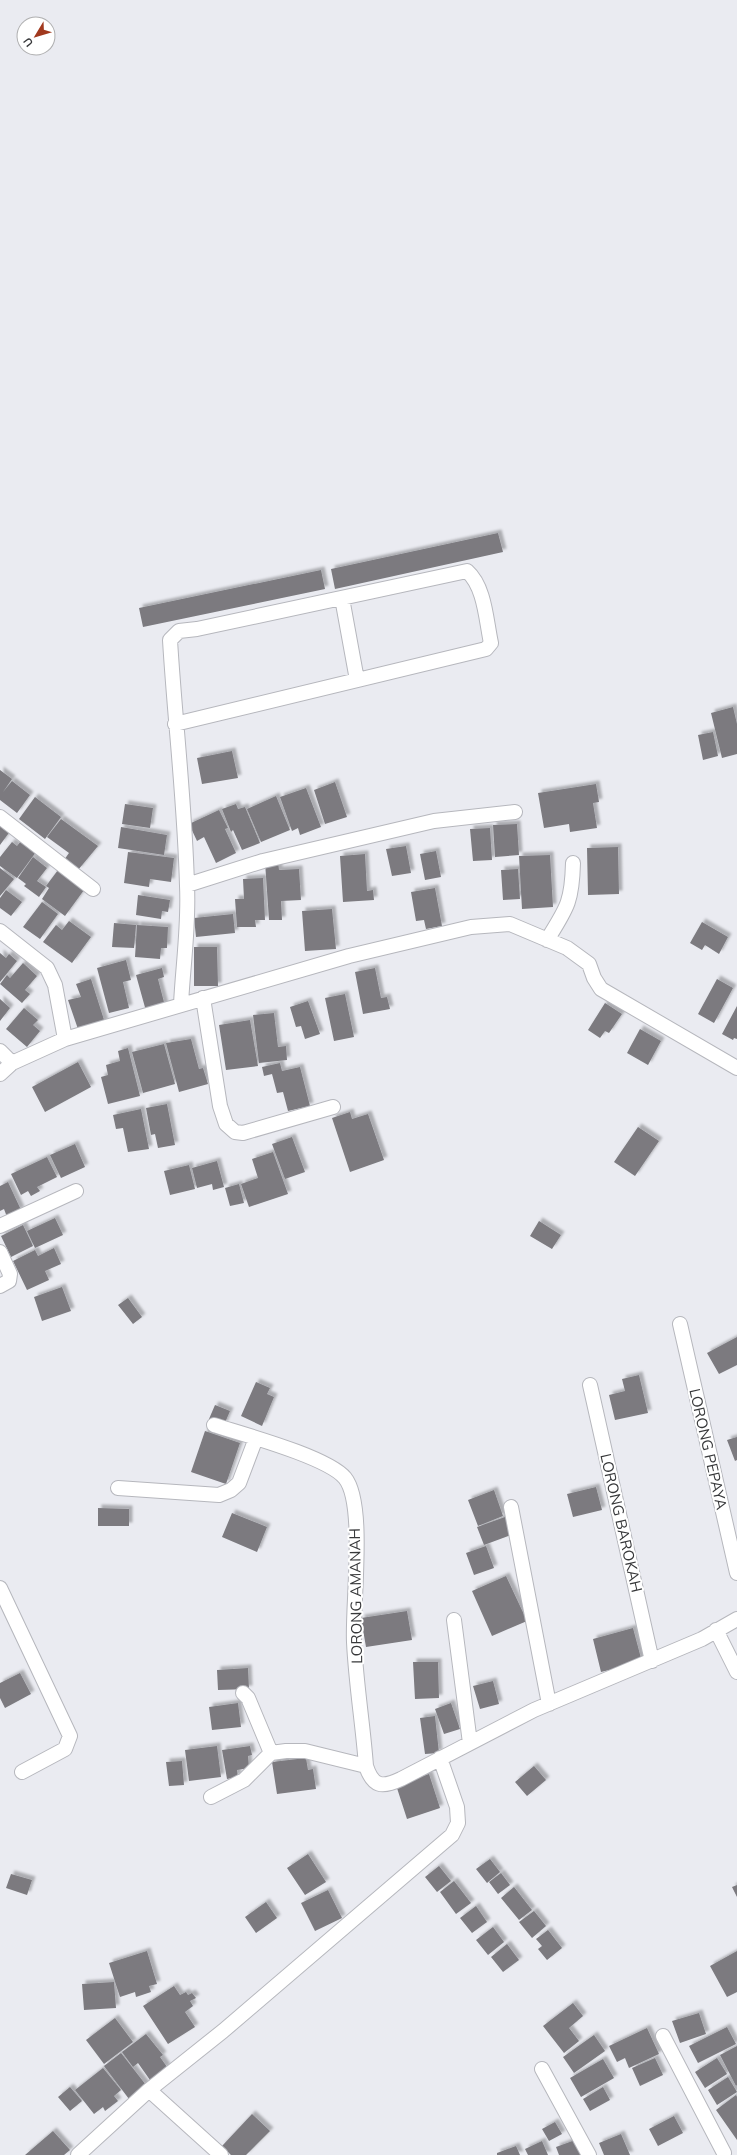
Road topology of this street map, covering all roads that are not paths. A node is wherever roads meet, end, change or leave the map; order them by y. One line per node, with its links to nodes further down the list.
1 (342, 598): 2 (street); 2 (street); 3 (street)
2 (357, 680): 3 (street)
3 (175, 724): 7 (street)
4 (514, 812): 7 (street)
5 (0, 817): 8 (street)
6 (573, 863): 10 (street)
7 (187, 886): 12 (street)
8 (93, 889)
9 (0, 931): 13 (street)
10 (547, 940): 11 (street); 16 (street)
11 (203, 998): 12 (street); 18 (street)
12 (181, 1004): 13 (street)
13 (65, 1039): 15 (street)
14 (0, 1051): 15 (street)
15 (12, 1063): 17 (street)
16 (737, 1068)
17 (0, 1074)
18 (333, 1107)
19 (76, 1191): 20 (street)
20 (0, 1226)
21 (0, 1252): 22 (street)
22 (0, 1286)
23 (680, 1324): 29 (street, LORONG PEPAYA)
24 (590, 1385): 34 (street, LORONG BAROKAH)
25 (214, 1425): 26 (street, LORONG AMANAH)
26 (256, 1438): 27 (street); 41 (street, LORONG AMANAH)
27 (118, 1488)
28 (511, 1507): 37 (street)
29 (737, 1573)
30 (0, 1588): 42 (street)
31 (737, 1619): 33 (street)
32 (454, 1620): 38 (street)
33 (716, 1630): 34 (street); 35 (street)
34 (652, 1661): 37 (street)
35 (737, 1672)
36 (243, 1693): 39 (street)
37 (549, 1704): 38 (street)
38 (470, 1743): 40 (street)
39 (270, 1753): 41 (street); 43 (street)
40 (440, 1758): 41 (street, LORONG AMANAH); 46 (street)
41 (366, 1766)
42 (22, 1772)
43 (210, 1797)
44 (663, 2036): 47 (street)
45 (542, 2069): 50 (street)
46 (149, 2090): 48 (street); 49 (street)
47 (726, 2153)
48 (78, 2155)
49 (221, 2155)
50 (589, 2155)

